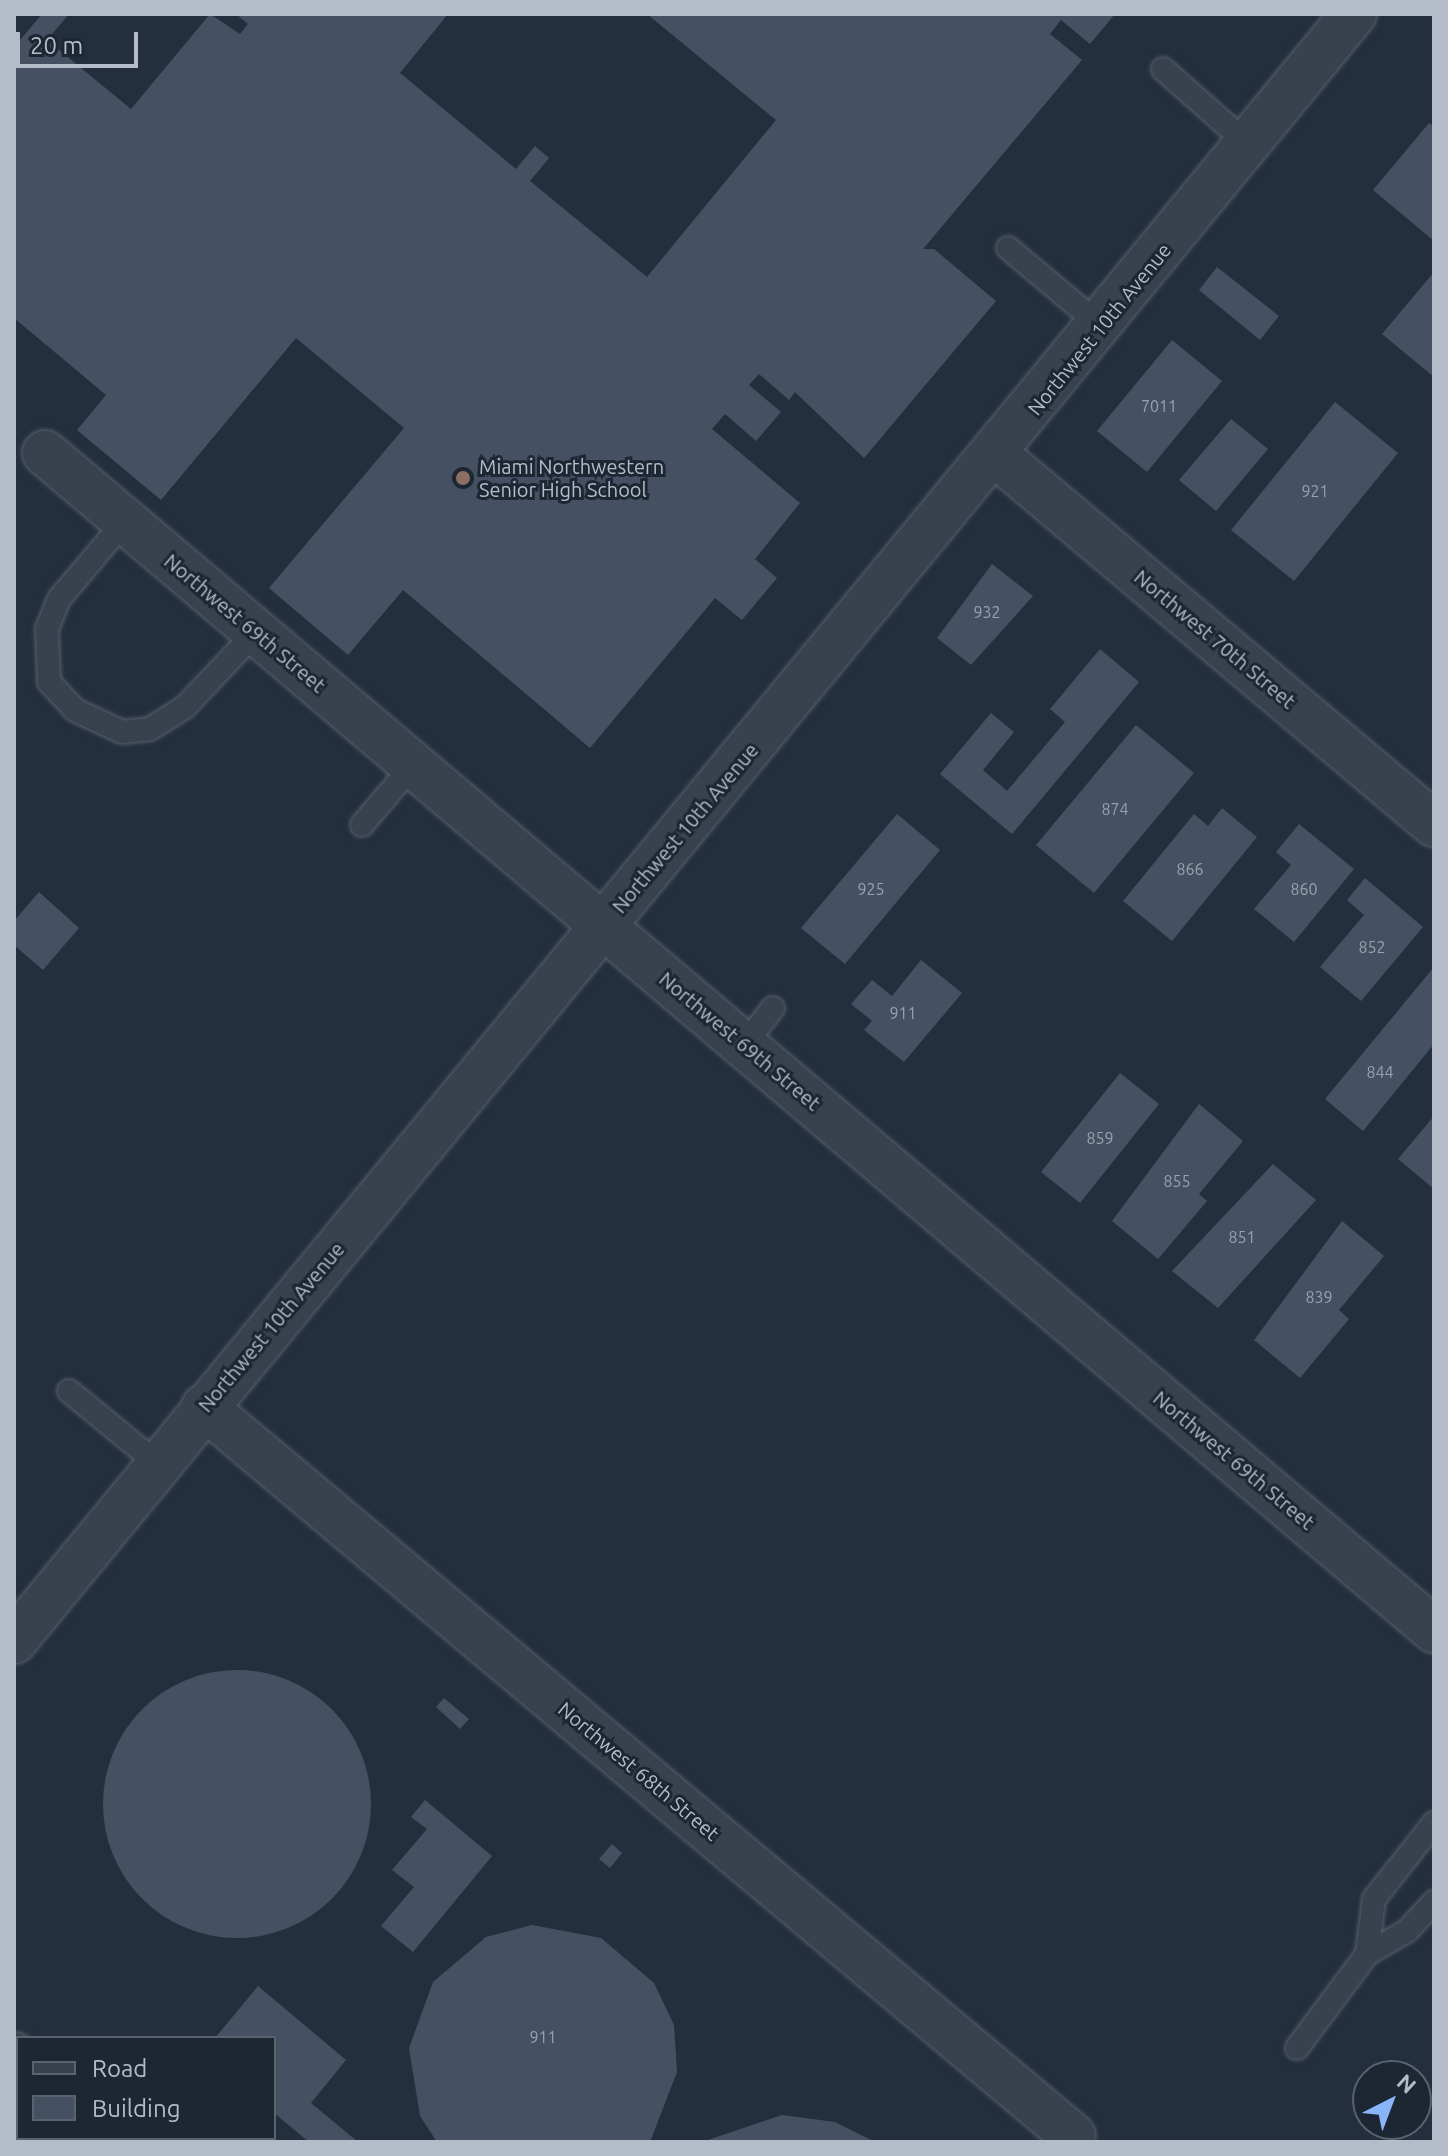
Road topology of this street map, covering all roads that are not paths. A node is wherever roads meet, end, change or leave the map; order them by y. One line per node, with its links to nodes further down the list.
1 (1354, 14): 3 (street, Northwest 10th Avenue)
2 (1163, 69): 3 (lane)
3 (1249, 145): 5 (street, Northwest 10th Avenue)
4 (1008, 248): 5 (lane)
5 (1101, 326): 7 (street, Northwest 10th Avenue)
6 (45, 453): 8 (street, Northwest 69th Street)
7 (996, 455): 11 (street, Northwest 70th Street); 13 (street, Northwest 10th Avenue)
8 (125, 521): 9 (street, Northwest 69th Street); 9 (lane)
9 (256, 632): 10 (street, Northwest 69th Street)
10 (413, 765): 12 (lane); 13 (street, Northwest 69th Street)
11 (1434, 824)
12 (362, 825)
13 (603, 927): 15 (street, Northwest 69th Street); 17 (street, Northwest 10th Avenue)
14 (773, 1008): 15 (lane)
15 (744, 1045): 19 (street, Northwest 69th Street)
16 (69, 1391): 18 (lane)
17 (204, 1407): 18 (street, Northwest 10th Avenue); 25 (street, Northwest 68th Street)
18 (158, 1464): 20 (street, Northwest 10th Avenue)
19 (1434, 1630)
20 (14, 1641)
21 (1434, 1823): 23 (lane)
22 (1434, 1902): 23 (lane)
23 (1367, 1954): 24 (lane)
24 (1297, 2048)
25 (1073, 2136)

